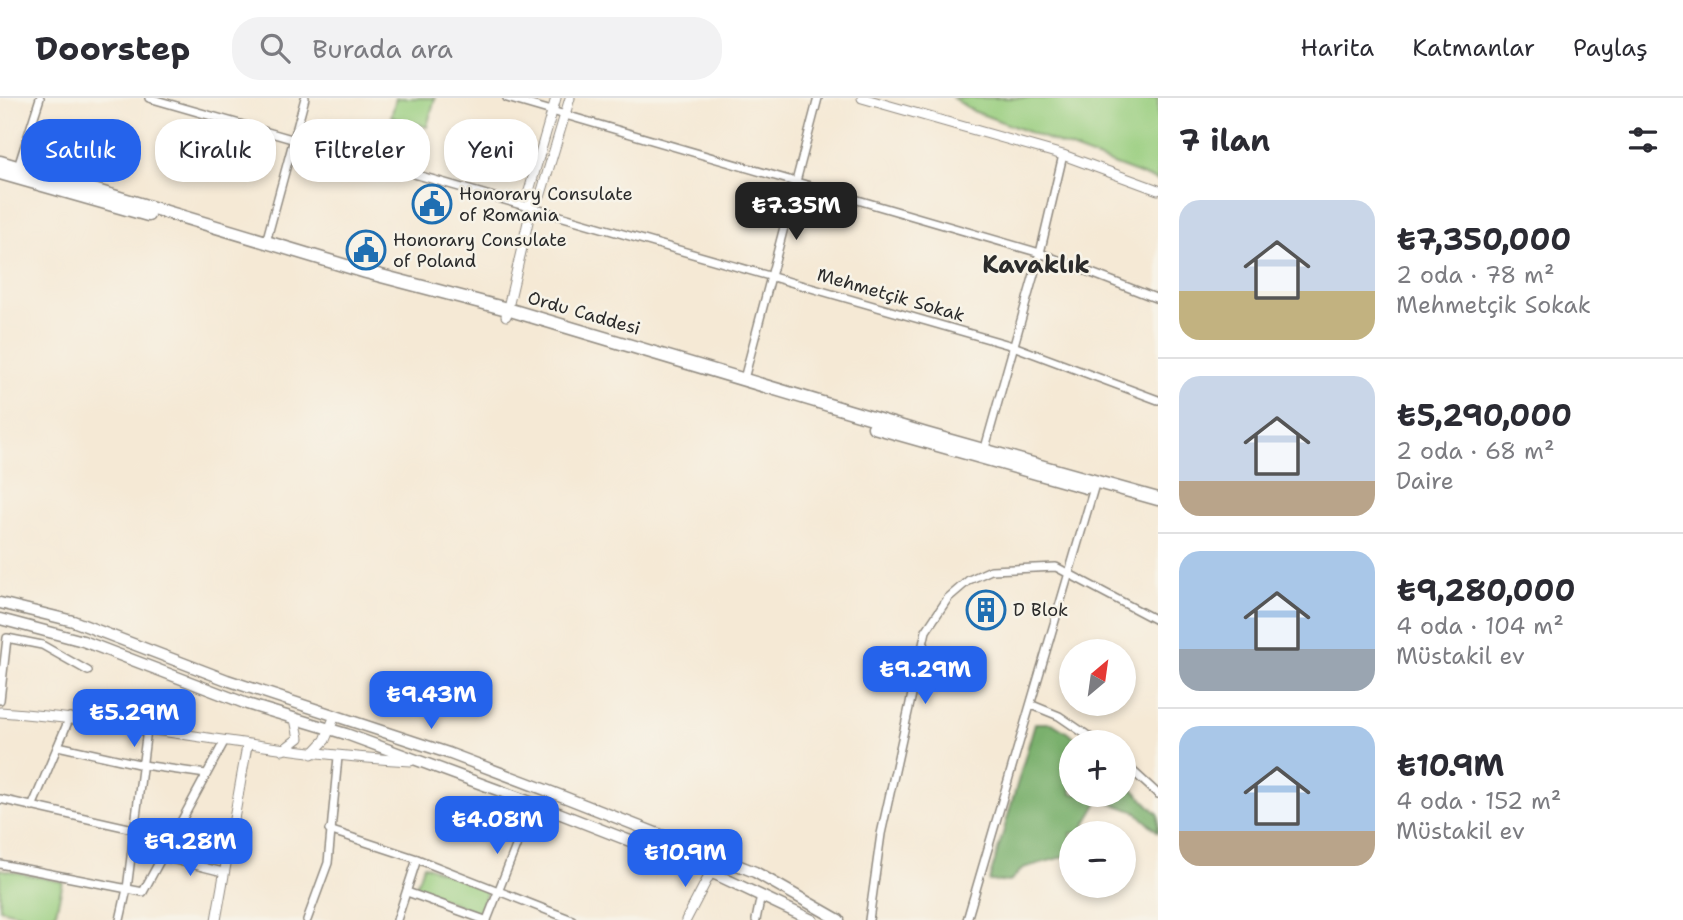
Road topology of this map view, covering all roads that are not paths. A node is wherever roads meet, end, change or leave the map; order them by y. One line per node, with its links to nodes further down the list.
1 (40, 98): 16 (street)
2 (149, 98): 12 (street, Mehmetçik Sokak)
3 (305, 98): 11 (street)
4 (507, 98): 9 (street)
5 (556, 98): 9 (street)
6 (570, 98): 10 (street)
7 (818, 98): 19 (street)
8 (862, 98): 14 (street)
9 (552, 110): 10 (street); 21 (street)
10 (564, 117): 19 (street); 21 (street)
11 (299, 119)
12 (290, 140)
13 (290, 149): 22 (street)
14 (1063, 155): 20 (street); 23 (street)
15 (0, 162): 16 (main road, Ordu Caddesi)
16 (18, 167): 22 (main road, Ordu Caddesi)
17 (0, 173): 26 (main road, Ordu Caddesi)
18 (430, 179): 21 (street, Mehmetçik Sokak)
19 (798, 183): 23 (street); 24 (street)
20 (1158, 190)
21 (532, 207): 24 (street, Mehmetçik Sokak); 26 (street)
22 (266, 242): 26 (main road, Ordu Caddesi)
23 (1040, 253): 25 (street); 27 (street)
24 (771, 277): 27 (street, Mehmetçik Sokak); 28 (street)
25 (1158, 299)
26 (507, 312): 28 (main road, Ordu Caddesi); 31 (main road, Ordu Caddesi)
27 (1013, 346): 29 (street, Mehmetçik Sokak); 30 (street)
28 (744, 379): 30 (main road, Ordu Caddesi)
29 (1158, 400)
30 (985, 448): 31 (main road, Ordu Caddesi)
31 (1095, 485): 32 (main road, Ordu Caddesi); 33 (main road, Ordu Caddesi); 34 (street)
32 (1158, 499)
33 (1158, 507)
34 (1070, 572): 37 (street); 40 (street); 84 (street)
35 (0, 603): 43 (main road)
36 (0, 619): 44 (main road)
37 (1158, 621)
38 (88, 671): 39 (street)
39 (0, 701)
40 (1032, 705): 47 (street); 85 (street)
41 (0, 712): 42 (street)
42 (70, 717): 45 (street); 49 (street)
43 (334, 718): 46 (street); 83 (main road)
44 (295, 719): 46 (main road); 51 (street)
45 (147, 729): 48 (street); 55 (street)
46 (330, 729): 52 (street); 54 (main road)
47 (1079, 730)
48 (224, 742): 50 (street); 56 (street)
49 (58, 746): 55 (street); 61 (street)
50 (247, 746): 51 (street); 68 (street)
51 (283, 750): 52 (street)
52 (312, 754): 53 (street)
53 (338, 757): 54 (street); 63 (street)
54 (419, 761): 60 (main road)
55 (143, 765): 56 (street); 62 (street)
56 (206, 774): 64 (street)
57 (1136, 774): 58 (street)
58 (1158, 794)
59 (0, 799): 61 (street)
60 (533, 803): 69 (main road); 72 (street)
61 (32, 807): 62 (street)
62 (135, 827): 64 (street); 70 (street)
63 (329, 830): 66 (street); 76 (street)
64 (173, 838): 65 (street)
65 (163, 857): 68 (street); 70 (street)
66 (417, 859): 71 (street); 72 (street)
67 (0, 864): 70 (street)
68 (223, 872): 75 (street)
69 (711, 872): 73 (main road); 80 (street)
70 (127, 889): 74 (street)
71 (407, 892): 77 (street); 78 (street)
72 (498, 892): 78 (street); 79 (street)
73 (761, 895): 81 (street); 82 (main road)
74 (120, 920)
75 (216, 920)
76 (307, 920)
77 (397, 920)
78 (486, 920)
79 (572, 920)
80 (686, 920)
81 (756, 920)
82 (811, 920)
83 (839, 920)
84 (869, 920)
85 (967, 920)

